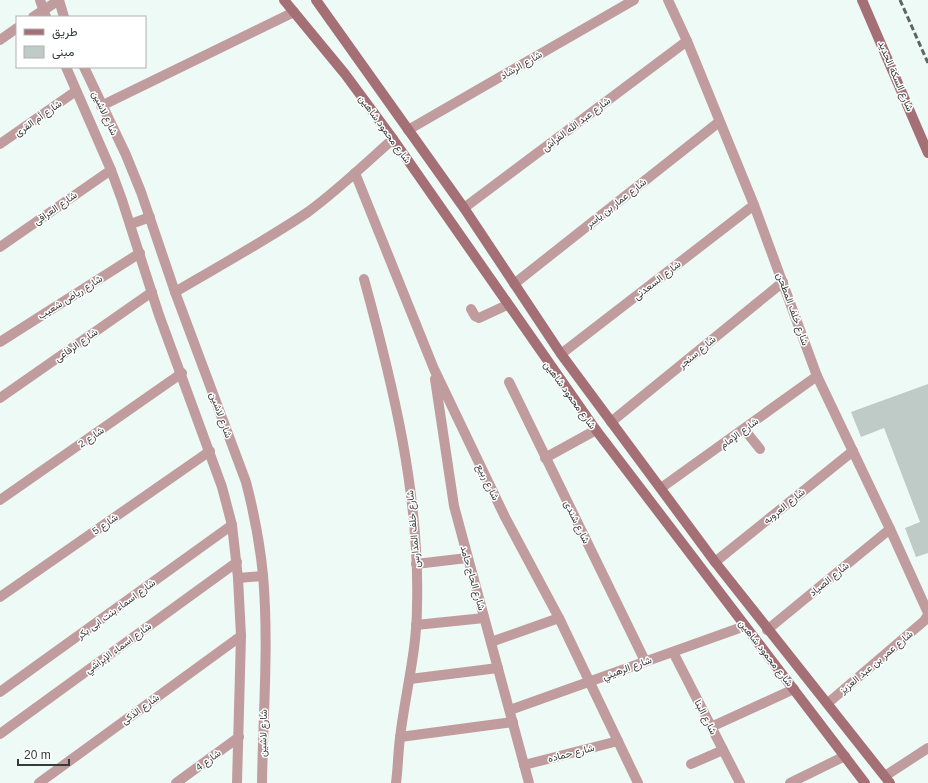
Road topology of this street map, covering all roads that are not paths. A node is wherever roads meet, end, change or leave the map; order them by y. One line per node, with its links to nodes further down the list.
1 (40, 0): 9 (street)
2 (59, 0): 9 (street); 10 (street)
3 (284, 0): 8 (main road, شارع محمود شاهين)
4 (316, 0): 19 (main road, شارع محمود شاهين)
5 (634, 0): 19 (street, شارع الرشاد)
6 (668, 0): 13 (street, شارع خلف المطحن)
7 (862, 0): 22 (main road, شارع السكة الحديد)
8 (294, 12): 17 (street); 20 (main road, شارع محمود شاهين)
9 (45, 14)
10 (64, 16)
11 (16, 29): 12 (street)
12 (0, 40)
13 (687, 41): 18 (street, شارع خلف المطحن); 26 (street, شارع عبد الله الفراش)
14 (66, 68): 16 (street, شارع لاشين)
15 (84, 68): 17 (street, شارع لاشين)
16 (76, 91): 21 (street, شارع أم القرى); 23 (street, شارع لاشين)
17 (101, 106): 27 (street, شارع لاشين)
18 (719, 122): 25 (street, شارع خلف المطحن); 33 (street, شارع عمار بن ياسر)
19 (408, 130): 26 (main road, شارع محمود شاهين)
20 (394, 139): 24 (street); 36 (main road, شارع محمود شاهين)
21 (0, 144)
22 (928, 154)
23 (111, 170): 28 (street, شارع لاشين); 29 (street, شارع العراقى)
24 (355, 173): 35 (street); 40 (street, شارع ربيع)
25 (754, 205): 32 (street, شارع خلف المطحن); 39 (street, شارع السعدنى)
26 (464, 208): 33 (main road, شارع محمود شاهين)
27 (150, 217): 28 (street); 35 (street, شارع لاشين)
28 (131, 224): 30 (street, شارع لاشين)
29 (0, 247)
30 (140, 253): 34 (street, شارع لاشين); 38 (street, شارع رياض شعيب)
31 (364, 279): 59 (street, شارع خلف المدارس)
32 (783, 282): 42 (street, شارع خلف المطحن); 45 (street, شارع سنجر)
33 (514, 284): 39 (main road, شارع محمود شاهين)
34 (152, 292): 41 (street, شارع لاشين); 44 (street, شارع الرفاعى)
35 (175, 292): 60 (street, شارع لاشين)
36 (507, 305): 37 (street); 47 (main road, شارع محمود شاهين)
37 (472, 308)
38 (0, 342)
39 (561, 354): 45 (main road, شارع محمود شاهين)
40 (434, 369): 56 (street, شارع الحاج حامد); 65 (street, شارع ربيع)
41 (182, 373): 49 (street, شارع لاشين); 53 (street, شارع 2)
42 (817, 376): 46 (street, شارع الإمام); 50 (street, شارع خلف المطحن)
43 (509, 382): 51 (street, شارع شندى)
44 (0, 398)
45 (611, 422): 52 (main road, شارع محمود شاهين)
46 (744, 429): 48 (street); 52 (street, شارع الإمام)
47 (596, 430): 51 (street); 67 (main road, شارع محمود شاهين)
48 (760, 450)
49 (210, 451): 54 (street, شارع لاشين); 62 (street, شارع 5)
50 (853, 451): 55 (street, شارع خلف المطحن); 58 (street, شارع العروبه)
51 (545, 458): 72 (street, شارع شندى)
52 (661, 488): 58 (main road, شارع محمود شاهين)
53 (0, 500)
54 (232, 525): 57 (street, شارع لاشين); 77 (street, شارع اسماء بنت ابى بكر)
55 (890, 529): 63 (street, شارع خلف المطحن); 68 (street, شارع الصياد)
56 (467, 558): 59 (street); 64 (street, شارع الحاج حامد)
57 (237, 562): 61 (street, شارع لاشين); 82 (street, شارع اسماء الإبراشي)
58 (715, 562): 68 (main road, شارع محمود شاهين)
59 (416, 564): 66 (street, شارع خلف المدارس)
60 (263, 576): 61 (street); 95 (street, شارع لاشين)
61 (238, 578): 69 (street, شارع لاشين)
62 (0, 597)
63 (927, 617): 78 (street, شارع عمر بن عبد العزيز)
64 (484, 618): 66 (street); 70 (street, شارع الحاج حامد)
65 (559, 618): 70 (street); 75 (street, شارع ربيع)
66 (416, 624): 74 (street, شارع خلف المدارس)
67 (745, 626): 71 (street, شارع الرهيني); 76 (main road, شارع محمود شاهين)
68 (767, 630): 78 (main road, شارع محمود شاهين)
69 (241, 636): 83 (street, شارع لاشين); 92 (street, شارع الذكى)
70 (491, 642): 73 (street, شارع الحاج حامد)
71 (673, 652): 72 (street, شارع الرهيني); 81 (street, شارع البنا)
72 (646, 661): 75 (street, شارع الرهيني)
73 (498, 668): 74 (street); 79 (street, شارع الحاج حامد)
74 (410, 679): 84 (street, شارع خلف المدارس)
75 (589, 682): 79 (street, شارع الرهيني); 85 (street, شارع ربيع)
76 (794, 689): 81 (street); 88 (main road, شارع محمود شاهين)
77 (0, 692)
78 (828, 703): 91 (main road, شارع محمود شاهين)
79 (510, 710): 80 (street, شارع الحاج حامد)
80 (513, 722): 84 (street); 90 (street, شارع الحاج حامد)
81 (711, 727): 87 (street, شارع البنا)
82 (0, 734)
83 (239, 736): 93 (street, شارع 4); 94 (street, شارع لاشين)
84 (400, 737): 96 (street, شارع خلف المدارس)
85 (618, 741): 90 (street, شارع حماده); 98 (street, شارع ربيع)
86 (928, 748): 91 (street)
87 (723, 750): 89 (street); 99 (street, شارع البنا)
88 (845, 756): 100 (street); 101 (main road, شارع محمود شاهين)
89 (691, 764)
90 (524, 765): 97 (street, شارع الحاج حامد)
91 (888, 779)
92 (39, 783)
93 (176, 783)
94 (237, 783)
95 (262, 783)
96 (396, 783)
97 (529, 783)
98 (638, 783)
99 (740, 783)
100 (790, 783)
101 (865, 783)

